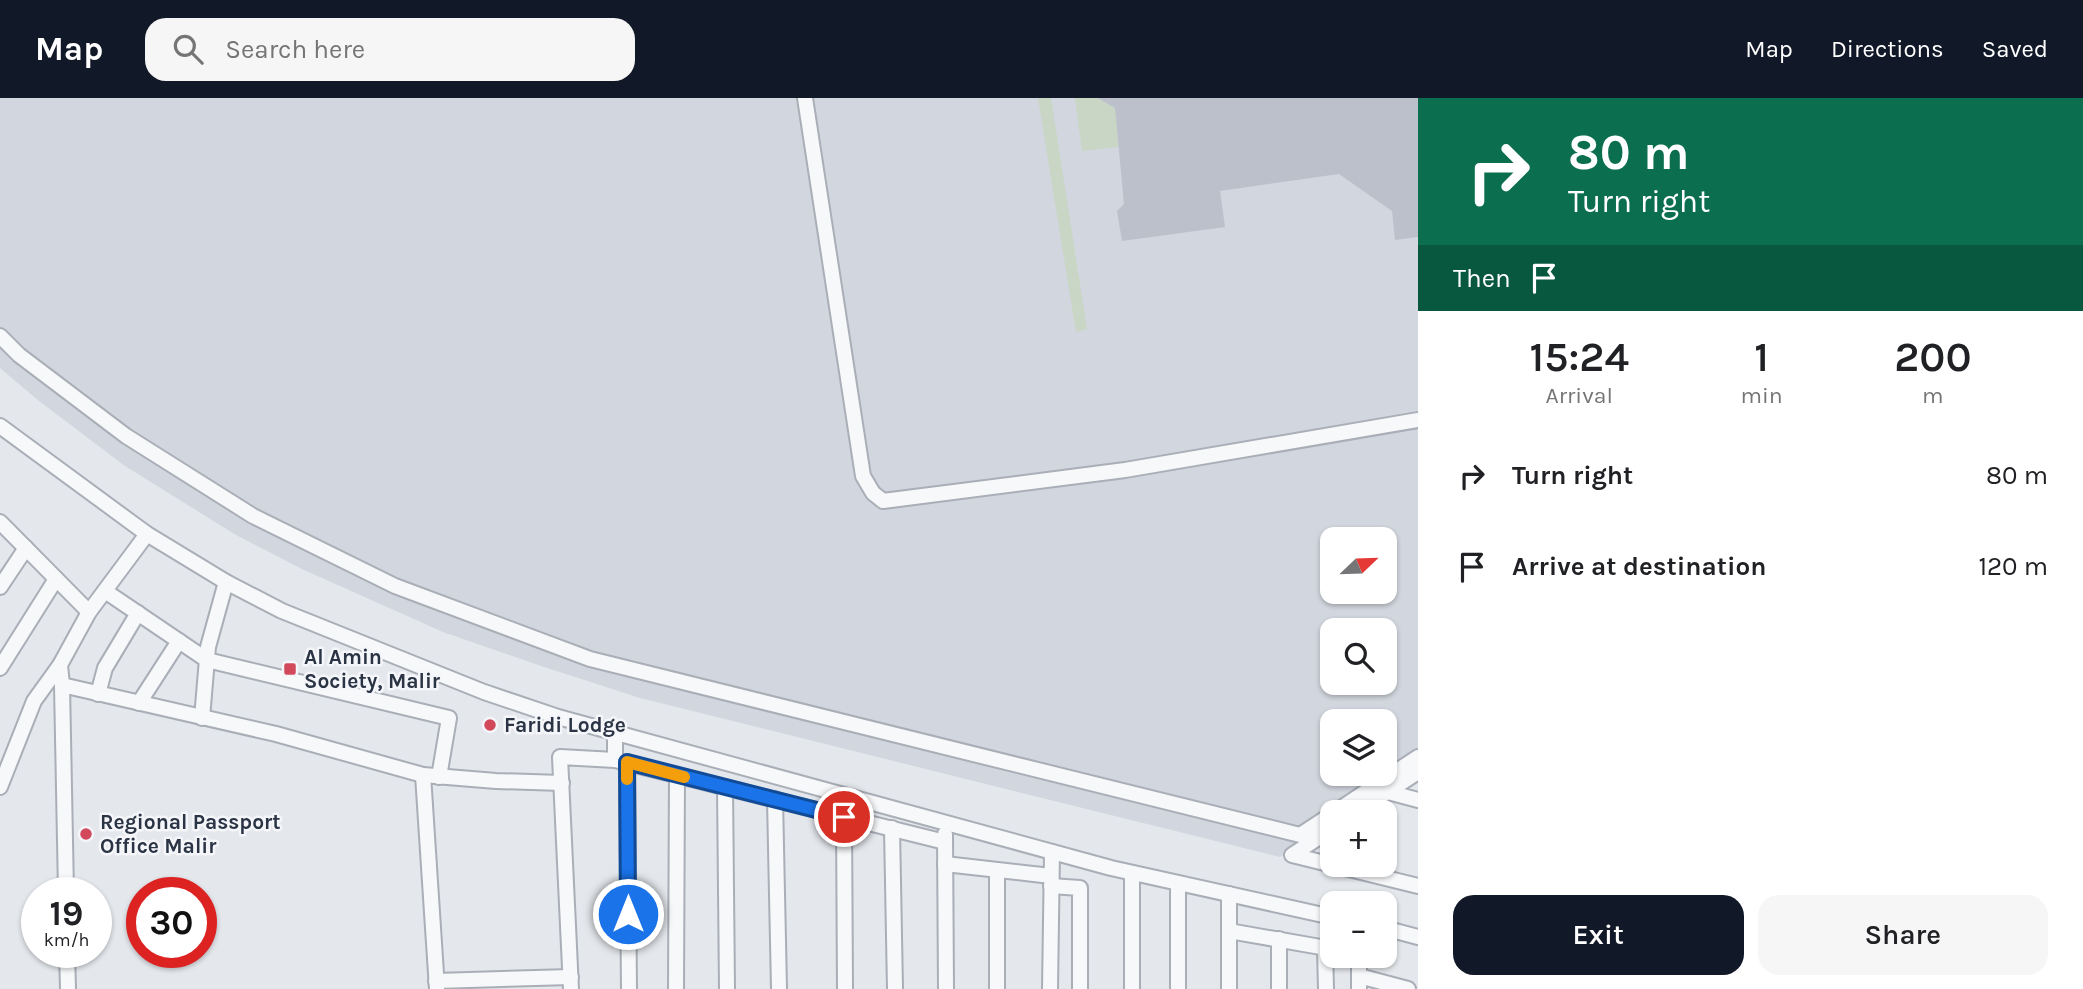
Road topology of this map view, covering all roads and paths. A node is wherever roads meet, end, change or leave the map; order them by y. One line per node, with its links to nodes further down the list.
1 (805, 98): 3 (street)
2 (0, 336): 39 (street)
3 (1418, 420)
4 (0, 426): 6 (street)
5 (0, 522): 7 (street)
6 (147, 534): 9 (street); 11 (street)
7 (26, 548): 8 (street); 10 (street)
8 (56, 579): 12 (street); 17 (street)
9 (226, 582): 15 (street); 22 (street)
10 (0, 587)
11 (105, 591): 12 (street); 13 (street)
12 (89, 612): 16 (street)
13 (138, 613): 14 (street); 19 (street)
14 (179, 641): 15 (street); 20 (street)
15 (207, 660): 21 (street); 28 (street)
16 (60, 665): 18 (street); 30 (street)
17 (0, 668)
18 (62, 685): 19 (street); 48 (street)
19 (98, 694): 20 (street)
20 (139, 704): 21 (street)
21 (202, 718): 26 (street)
22 (615, 733): 24 (street); 38 (street)
23 (1418, 757): 34 (street)
24 (621, 761): 27 (street); 29 (street); 66 (street)
25 (1418, 772): 32 (street)
26 (423, 775): 28 (street); 64 (street)
27 (677, 775): 31 (street); 67 (street)
28 (439, 776): 29 (street)
29 (562, 783): 63 (street)
30 (0, 787)
31 (725, 787): 33 (street); 68 (street)
32 (1388, 792): 35 (street); 36 (street)
33 (775, 799): 37 (street); 69 (street)
34 (1353, 800)
35 (1376, 800)
36 (1418, 800)
37 (844, 817): 40 (street); 70 (street)
38 (945, 822): 42 (street); 43 (street)
39 (1320, 822)
40 (892, 828): 42 (street); 71 (street)
41 (1320, 837): 44 (street)
42 (945, 842): 45 (street)
43 (1052, 852): 47 (street); 50 (street)
44 (1320, 862)
45 (945, 864): 46 (street); 72 (street)
46 (997, 870): 50 (street); 73 (street)
47 (1132, 873): 51 (street); 76 (street)
48 (66, 877)
49 (1381, 877): 52 (street)
50 (1051, 881): 74 (street); 75 (street)
51 (1178, 883): 53 (street); 77 (street)
52 (1418, 886)
53 (1229, 894): 54 (street); 55 (street)
54 (1320, 913)
55 (1229, 930): 58 (street); 78 (street)
56 (1397, 931): 57 (street)
57 (1418, 937)
58 (1279, 939): 59 (street); 79 (street)
59 (1320, 946)
60 (67, 968): 65 (street)
61 (1328, 968): 80 (street)
62 (1359, 982): 81 (street)
63 (571, 983): 64 (street)
64 (437, 985)
65 (68, 989)
66 (629, 989)
67 (677, 989)
68 (727, 989)
69 (779, 989)
70 (845, 989)
71 (895, 989)
72 (946, 989)
73 (997, 989)
74 (1050, 989)
75 (1080, 989)
76 (1132, 989)
77 (1178, 989)
78 (1229, 989)
79 (1279, 989)
80 (1326, 989)
81 (1408, 989)

